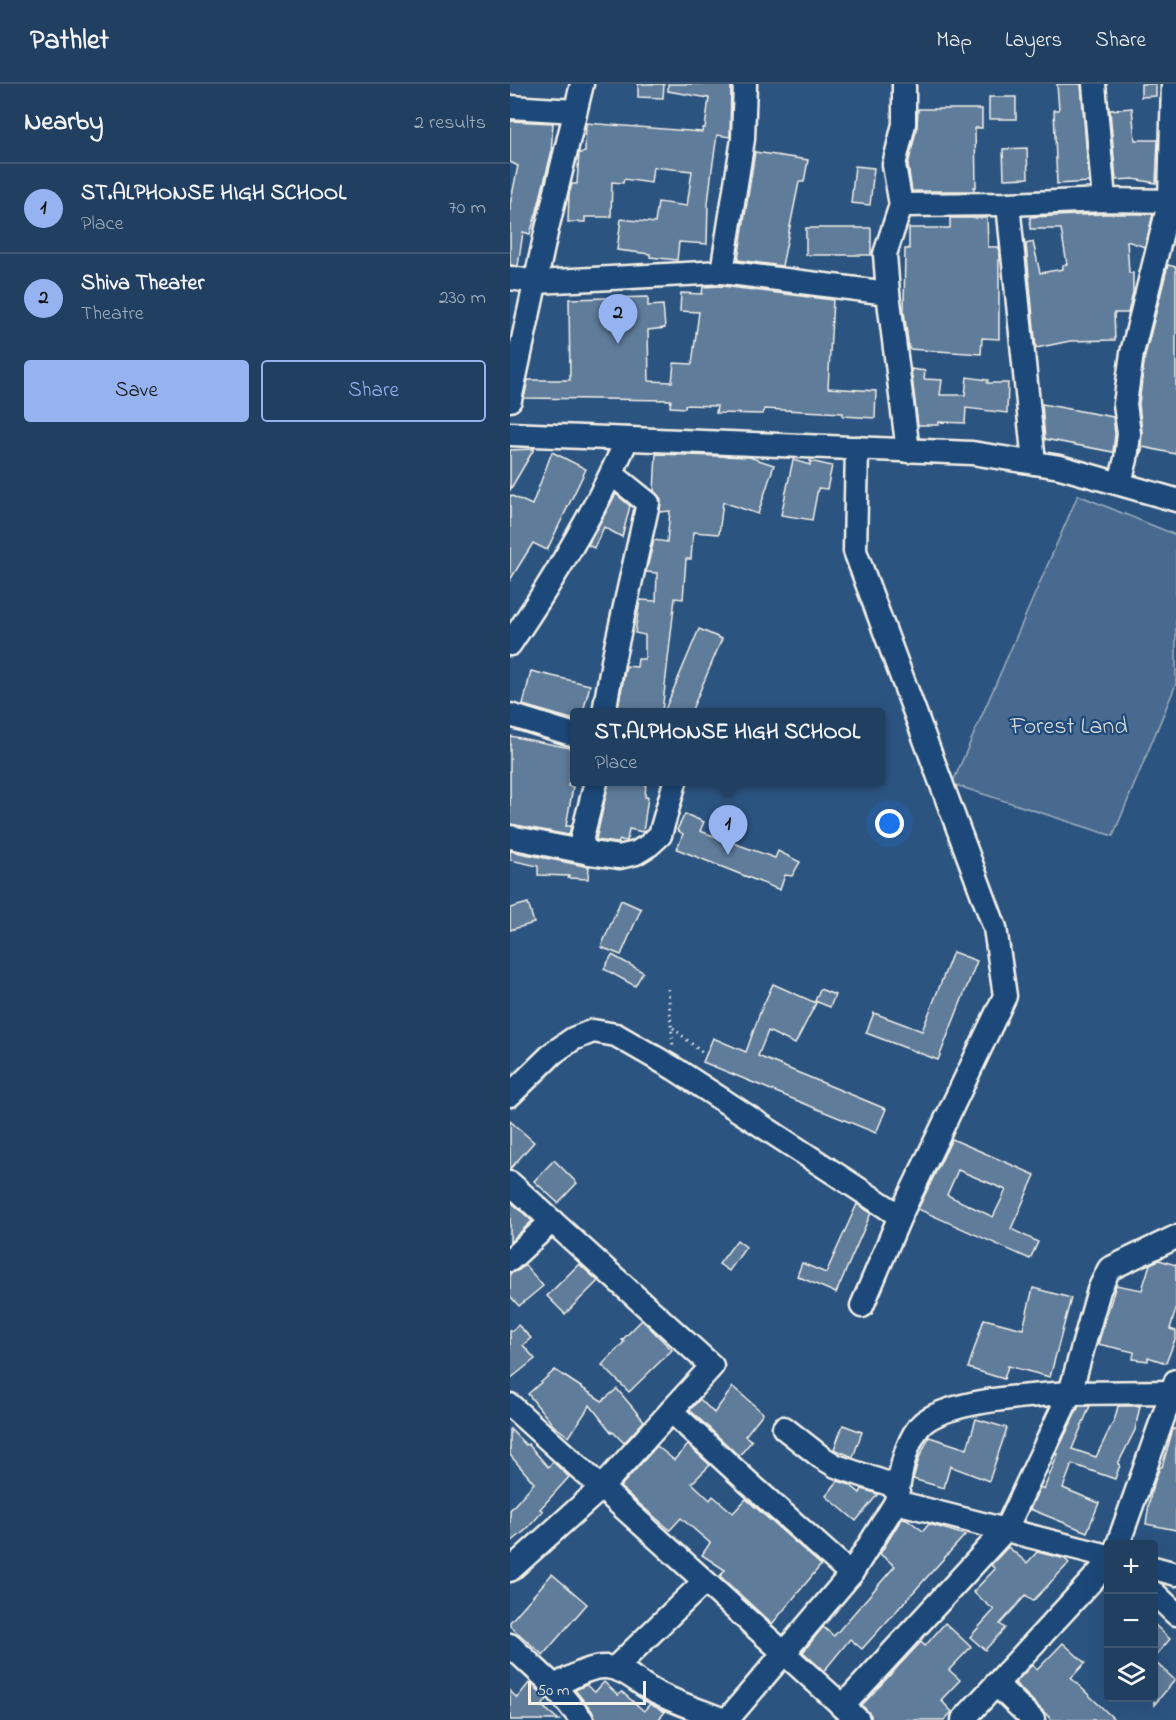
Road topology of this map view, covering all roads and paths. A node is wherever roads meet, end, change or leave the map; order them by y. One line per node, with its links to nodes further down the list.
1 (582, 84): 7 (street)
2 (745, 84): 12 (street)
3 (904, 84): 11 (street)
4 (1094, 84): 8 (street)
5 (1173, 84): 9 (street)
6 (510, 107): 7 (street)
7 (575, 111): 14 (street)
8 (1104, 200): 9 (street); 10 (street)
9 (1173, 200): 23 (street)
10 (1008, 204): 11 (street); 21 (street)
11 (900, 205): 15 (street)
12 (722, 272): 14 (street); 15 (street)
13 (510, 278): 14 (street)
14 (537, 282): 16 (street)
15 (888, 293): 20 (street)
16 (510, 400)
17 (510, 434): 18 (street)
18 (627, 439): 19 (street); 22 (street)
19 (857, 448): 20 (street); 39 (street)
20 (908, 451): 21 (street)
21 (1034, 463): 23 (street)
22 (612, 474): 25 (street); 26 (street)
23 (1120, 483): 24 (street)
24 (1176, 500)
25 (510, 644)
26 (605, 708)
27 (510, 715): 28 (street)
28 (570, 733)
29 (595, 786): 32 (street)
30 (674, 786): 32 (street)
31 (510, 837): 32 (street)
32 (590, 853)
33 (668, 989): 34 (path)
34 (672, 1027): 35 (path); 36 (path)
35 (705, 1055)
36 (675, 1069): 37 (street); 39 (street)
37 (510, 1095)
38 (510, 1183): 40 (street)
39 (900, 1216): 43 (street)
40 (552, 1221): 42 (street); 47 (street)
41 (1176, 1237): 45 (street)
42 (510, 1260)
43 (862, 1306)
44 (1175, 1388): 45 (street); 52 (street)
45 (1070, 1393): 50 (street); 51 (street)
46 (510, 1405): 49 (street)
47 (671, 1411): 49 (street); 57 (street)
48 (784, 1428): 50 (street)
49 (601, 1488): 56 (street); 59 (street)
50 (897, 1494): 51 (street); 57 (street)
51 (1006, 1529): 53 (street); 67 (street)
52 (1120, 1540)
53 (1104, 1555)
54 (1104, 1567): 65 (street)
55 (1158, 1569): 58 (street)
56 (510, 1570)
57 (850, 1574): 63 (street)
58 (1176, 1574)
59 (704, 1582): 63 (street); 64 (street)
60 (1155, 1594): 61 (street)
61 (1176, 1614)
62 (510, 1645): 66 (street)
63 (784, 1654): 67 (street); 69 (street)
64 (615, 1668): 66 (street); 69 (street)
65 (996, 1684): 70 (street); 71 (street)
66 (554, 1686): 68 (street)
67 (850, 1713)
68 (582, 1720)
69 (725, 1720)
70 (963, 1720)
71 (1033, 1720)

